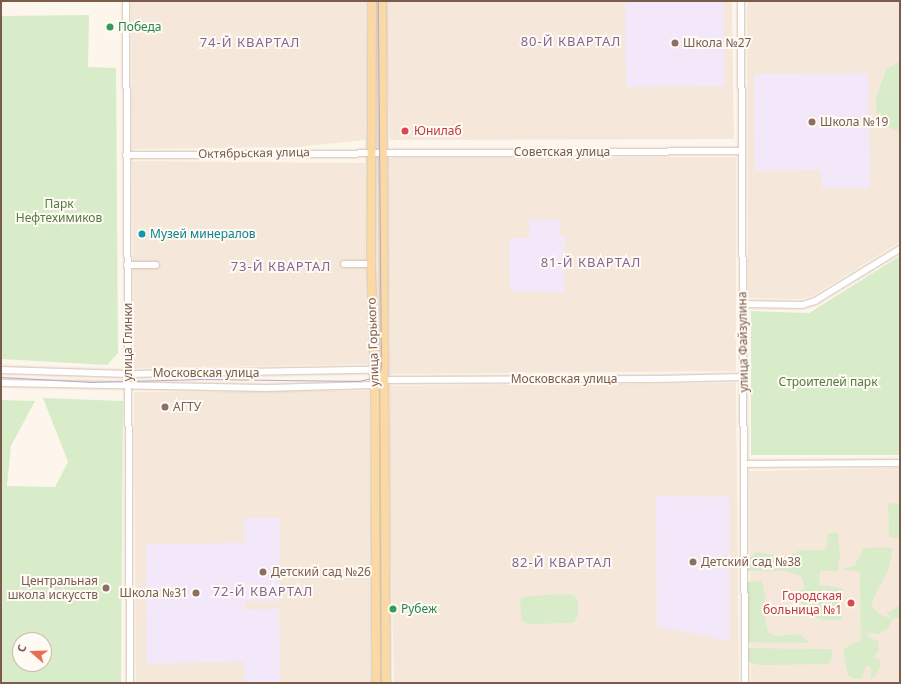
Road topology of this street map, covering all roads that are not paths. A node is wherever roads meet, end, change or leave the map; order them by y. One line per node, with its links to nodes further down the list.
1 (126, 1): 8 (street, улица Глинки)
2 (372, 1): 6 (main road, улица Горького)
3 (382, 1): 7 (main road, улица Горького)
4 (741, 1): 5 (street, улица Файзулина)
5 (742, 151): 7 (street, Советская улица); 14 (street, улица Файзулина)
6 (372, 153): 7 (street, Октябрьская улица); 8 (street, Октябрьская улица); 11 (main road, улица Горького)
7 (382, 153): 19 (main road, улица Горького)
8 (126, 155): 12 (street, улица Глинки)
9 (900, 249): 14 (street)
10 (344, 264): 11 (street)
11 (371, 264): 16 (main road, улица Горького)
12 (127, 265): 13 (street); 17 (street, улица Глинки)
13 (156, 265)
14 (743, 304): 18 (street, улица Файзулина)
15 (1, 370): 17 (street, Московская улица)
16 (374, 372): 17 (street, Московская улица); 19 (street); 21 (main road, улица Горького)
17 (128, 374): 22 (street, улица Глинки)
18 (744, 376): 19 (street, Московская улица); 24 (street, улица Файзулина)
19 (385, 380): 21 (street, Московская улица); 27 (main road, улица Горького)
20 (1, 383): 22 (street, Московская улица)
21 (374, 384): 22 (street, Московская улица); 26 (main road, улица Горького)
22 (128, 386): 25 (street, улица Глинки)
23 (900, 463): 24 (street)
24 (744, 464): 28 (street, улица Файзулина)
25 (130, 683)
26 (376, 683)
27 (386, 683)
28 (745, 683)

